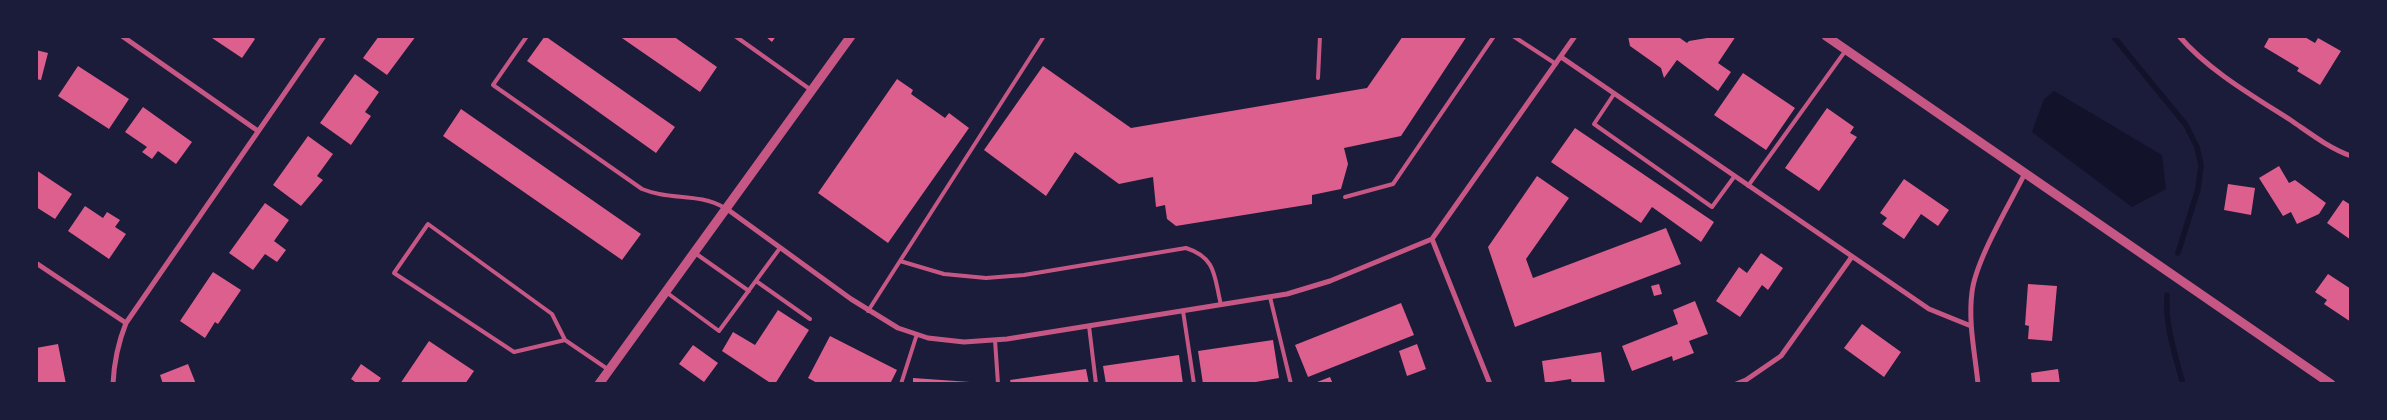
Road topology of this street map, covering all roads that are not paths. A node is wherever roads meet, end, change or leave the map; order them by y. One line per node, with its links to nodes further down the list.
1 (122, 36): 20 (street)
2 (324, 36): 20 (street)
3 (527, 36): 26 (lane)
4 (735, 36): 18 (lane)
5 (851, 36): 18 (street)
6 (1035, 36): 13 (lane)
7 (1320, 36): 17 (lane)
8 (1494, 36): 25 (lane)
9 (1513, 36): 16 (lane)
10 (1575, 36): 15 (street)
11 (1826, 36): 14 (street)
12 (2179, 36): 21 (street)
13 (1042, 38): 31 (lane)
14 (1846, 50): 22 (street); 24 (lane)
15 (1561, 57): 16 (street); 19 (street)
16 (1556, 64): 27 (street)
17 (1318, 78)
18 (812, 91): 26 (street)
19 (1614, 94): 23 (street); 23 (lane)
20 (258, 131): 41 (street)
21 (2351, 156)
22 (2025, 173): 43 (street); 58 (street)
23 (1734, 177): 24 (street)
24 (1748, 186): 30 (street)
25 (1344, 197)
26 (727, 209): 28 (street); 29 (street)
27 (1432, 239): 36 (street); 55 (street)
28 (780, 248): 33 (lane); 38 (street)
29 (695, 252): 34 (lane); 35 (street)
30 (1851, 258): 43 (street); 56 (street)
31 (900, 261): 37 (lane); 38 (lane)
32 (36, 263): 41 (street)
33 (756, 281): 34 (lane); 40 (lane)
34 (749, 290): 35 (lane)
35 (666, 292): 47 (street)
36 (1270, 297): 37 (street); 54 (lane)
37 (1221, 305): 39 (street)
38 (868, 311): 44 (street)
39 (1183, 311): 42 (street); 53 (lane)
40 (810, 319)
41 (126, 323): 48 (street)
42 (1089, 326): 46 (street); 52 (lane)
43 (1970, 326): 57 (street)
44 (917, 334): 46 (street); 50 (lane)
45 (564, 340): 45 (lane); 47 (lane)
46 (995, 340): 51 (lane)
47 (609, 370): 49 (street)
48 (113, 384)
49 (599, 384)
50 (901, 384)
51 (998, 384)
52 (1096, 384)
53 (1194, 384)
54 (1292, 384)
55 (1490, 384)
56 (1736, 384)
57 (1978, 384)
58 (2331, 384)

